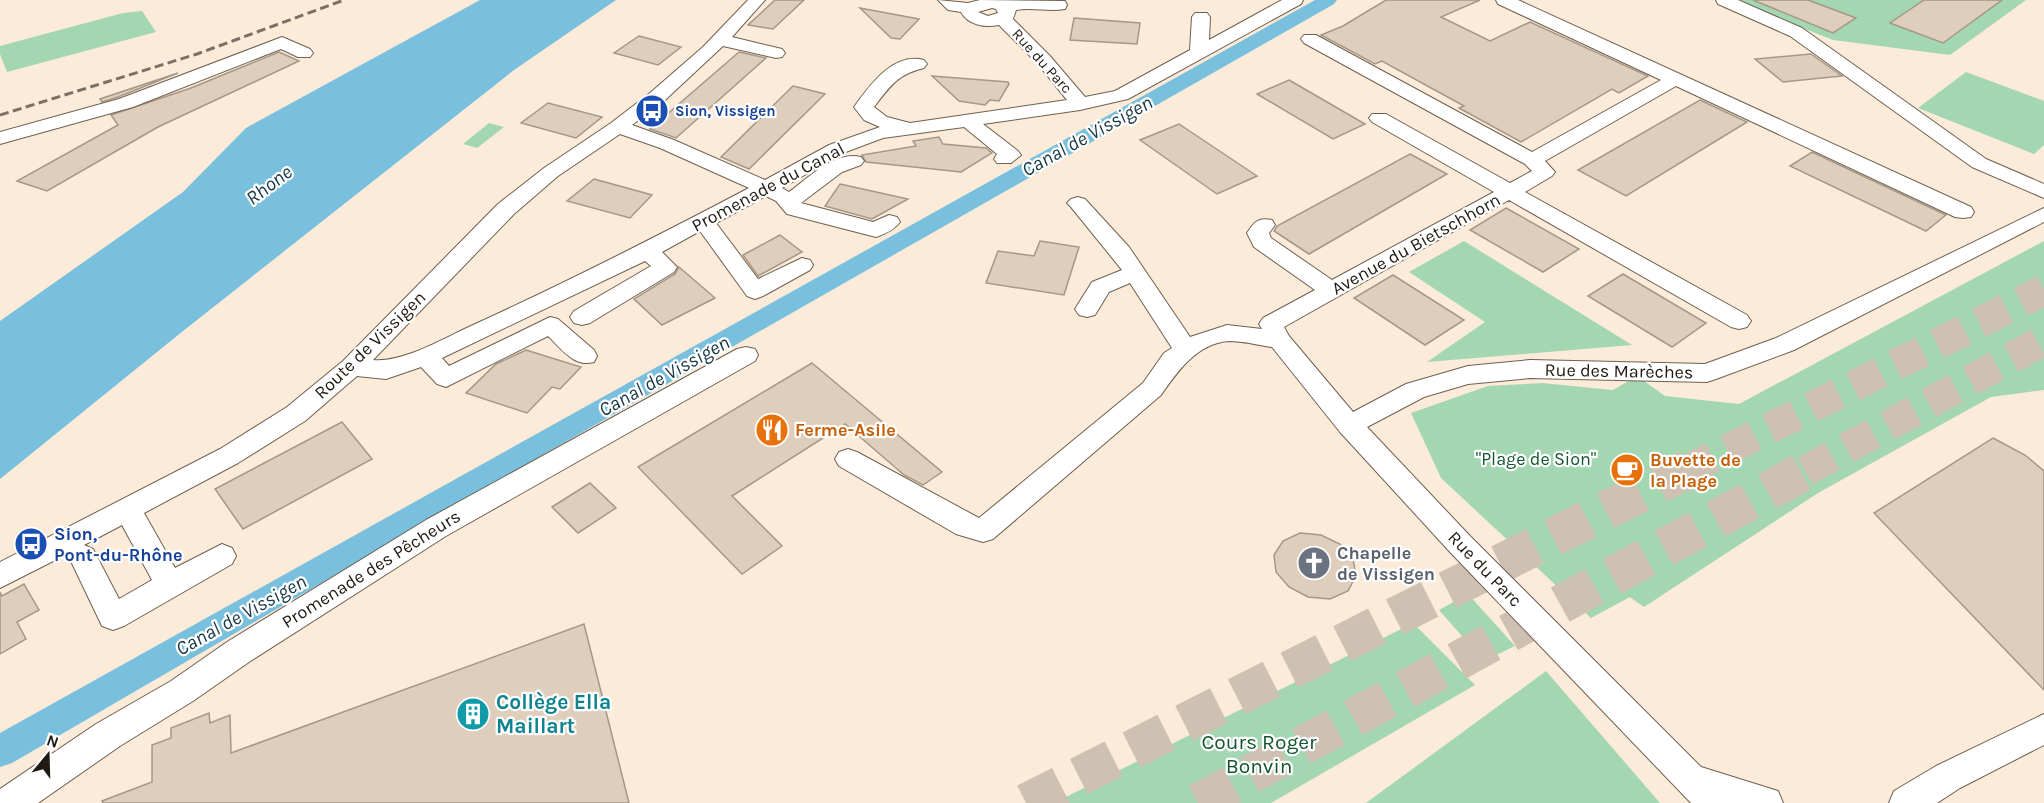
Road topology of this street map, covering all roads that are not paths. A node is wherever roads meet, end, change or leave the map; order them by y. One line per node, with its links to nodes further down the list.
1 (757, 0): 11 (street, Route de Vissigen)
2 (946, 0): 6 (street, Rue du Parc)
3 (1295, 0): 14 (street, Promenade du Canal)
4 (1504, 0): 16 (street)
5 (1724, 0): 30 (street)
6 (978, 4): 8 (street, Rue du Parc)
7 (1059, 5): 8 (street)
8 (1004, 13): 17 (street, Rue du Parc)
9 (1201, 17): 14 (street)
10 (1310, 39): 27 (street)
11 (720, 40): 13 (street); 21 (street, Route de Vissigen)
12 (304, 53): 20 (street)
13 (776, 53)
14 (1199, 53): 17 (street, Promenade du Canal)
15 (918, 63): 22 (street)
16 (1674, 80): 27 (street); 33 (street)
17 (1080, 104): 19 (street, Promenade du Canal)
18 (1378, 118): 29 (street)
19 (971, 121): 22 (street, Promenade du Canal); 26 (street)
20 (39, 127): 24 (street); 25 (street)
21 (618, 127): 28 (street); 50 (street, Route de Vissigen)
22 (913, 128): 23 (street, Promenade du Canal)
23 (873, 135): 28 (street, Promenade du Canal); 31 (street)
24 (0, 138)
25 (69, 139)
26 (1004, 159)
27 (1532, 160): 29 (street, Avenue du Bietschhorn)
28 (766, 188): 31 (street); 35 (street, Promenade du Canal)
29 (1510, 192): 41 (street, Avenue du Bietschhorn); 44 (street)
30 (2044, 192)
31 (788, 202): 36 (street)
32 (1078, 203): 40 (street)
33 (1963, 212)
34 (2044, 214): 51 (street, Rue des Marèches)
35 (704, 221): 38 (street, Promenade du Canal); 39 (street)
36 (889, 222)
37 (1264, 225): 41 (street)
38 (647, 251): 43 (street); 48 (street, Promenade du Canal)
39 (802, 265)
40 (1135, 273): 42 (street); 46 (street)
41 (1331, 290): 45 (street, Avenue du Bietschhorn)
42 (1087, 309)
43 (582, 317)
44 (1739, 321)
45 (1275, 332): 46 (street); 51 (street, Rue du Parc)
46 (1186, 351): 52 (street)
47 (746, 354): 60 (street, Promenade des Pêcheurs)
48 (426, 356): 49 (street); 50 (street, Promenade du Canal)
49 (585, 356)
50 (352, 367): 53 (street, Route de Vissigen)
51 (1349, 425): 59 (street, Rue du Parc)
52 (848, 459)
53 (127, 509): 56 (street, Route de Vissigen); 57 (street)
54 (83, 556): 57 (street)
55 (222, 556): 57 (street)
56 (0, 576)
57 (170, 585)
58 (2044, 729): 62 (street)
59 (1702, 795): 61 (street)
60 (9, 803)
61 (1767, 803)
62 (1906, 803)

